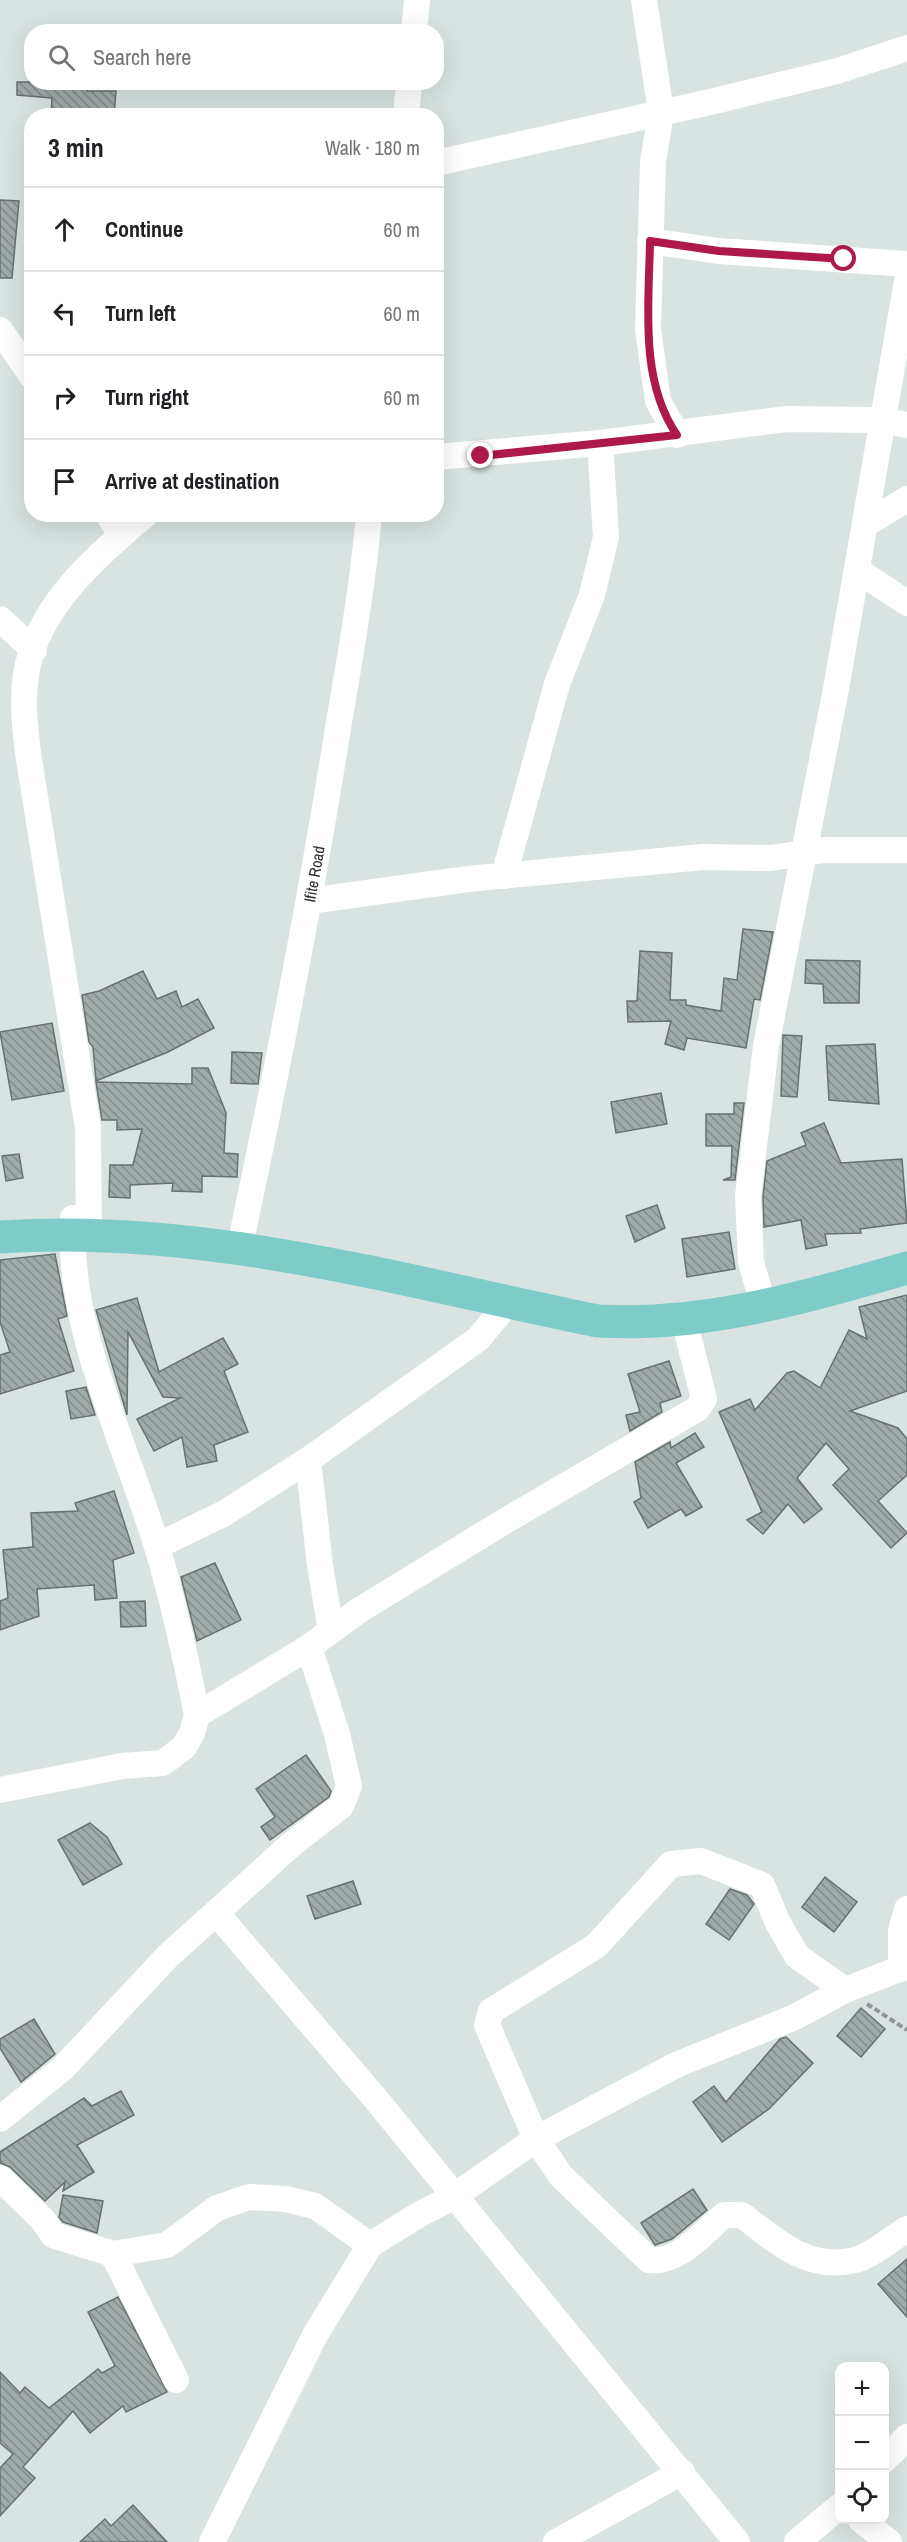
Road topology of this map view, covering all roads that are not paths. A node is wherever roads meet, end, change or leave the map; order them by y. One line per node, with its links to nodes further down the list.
1 (417, 0): 3 (street)
2 (644, 0): 7 (street)
3 (415, 24)
4 (907, 48): 7 (street)
5 (408, 90): 6 (street)
6 (407, 108)
7 (661, 112): 8 (street); 9 (street)
8 (444, 161)
9 (650, 241): 10 (street); 16 (street)
10 (907, 264)
11 (907, 281): 14 (street)
12 (0, 330): 13 (street)
13 (24, 364)
14 (881, 420): 15 (street); 16 (street); 21 (street)
15 (907, 425)
16 (677, 435): 17 (street)
17 (600, 443): 18 (street); 29 (street)
18 (444, 457)
19 (907, 499): 21 (street)
20 (368, 522): 30 (street, Ifite Road)
21 (866, 524): 23 (street)
22 (114, 525): 26 (street)
23 (856, 570): 24 (street); 28 (street)
24 (907, 603)
25 (0, 619): 26 (street)
26 (34, 650): 32 (street)
27 (907, 850): 28 (street)
28 (805, 851): 29 (street); 37 (street)
29 (504, 876): 30 (street)
30 (309, 901): 33 (street, Ifite Road)
31 (0, 1219): 32 (main road)
32 (81, 1226): 33 (main road); 34 (main road); 38 (main road); 41 (street)
33 (243, 1231): 37 (main road)
34 (0, 1237)
35 (907, 1250): 37 (main road)
36 (907, 1268): 39 (main road)
37 (759, 1290)
38 (508, 1303): 39 (main road); 40 (street)
39 (684, 1320): 42 (street)
40 (308, 1460): 41 (street); 42 (street)
41 (157, 1546): 44 (street)
42 (332, 1631): 43 (street)
43 (309, 1647): 44 (street); 47 (street)
44 (197, 1715): 45 (street)
45 (0, 1790)
46 (907, 1909): 48 (street)
47 (218, 1914): 50 (street); 53 (street)
48 (904, 1968): 49 (street)
49 (849, 1989): 51 (street); 51 (street)
50 (0, 2119)
51 (536, 2139): 53 (street); 54 (street)
52 (0, 2178): 56 (street)
53 (453, 2197): 55 (street); 60 (street)
54 (907, 2229)
55 (370, 2245): 56 (street); 63 (street)
56 (113, 2254): 57 (street)
57 (176, 2380)
58 (907, 2437): 59 (street)
59 (889, 2456)
60 (682, 2472): 64 (street); 65 (street)
61 (835, 2510): 66 (street)
62 (866, 2524): 67 (street)
63 (212, 2542)
64 (556, 2542)
65 (737, 2542)
66 (797, 2542)
67 (889, 2542)

